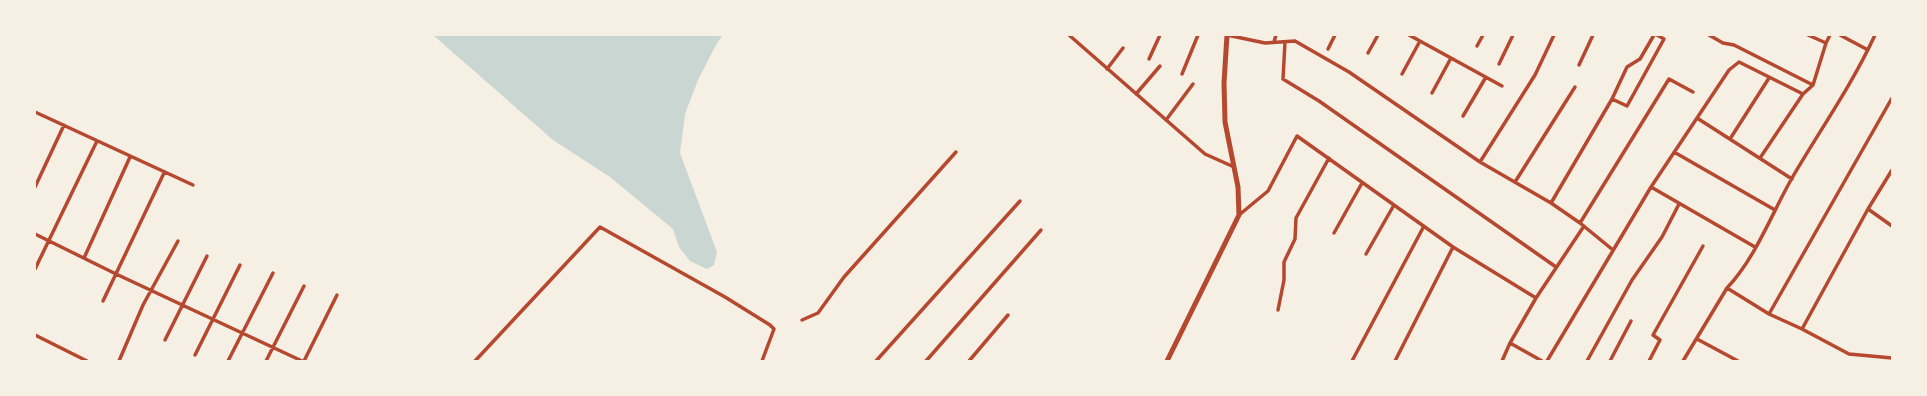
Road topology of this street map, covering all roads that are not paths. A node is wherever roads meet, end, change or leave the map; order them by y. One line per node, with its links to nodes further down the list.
1 (1069, 35): 35 (street)
2 (1160, 35): 31 (street)
3 (1198, 35): 36 (street)
4 (1227, 35): 22 (street); 63 (main road)
5 (1276, 35): 22 (street)
6 (1336, 35): 27 (street)
7 (1378, 35): 29 (street)
8 (1409, 35): 21 (street)
9 (1482, 35): 25 (street)
10 (1513, 35): 32 (street)
11 (1554, 35): 62 (street)
12 (1593, 35): 33 (street)
13 (1654, 35): 49 (street)
14 (1657, 35): 20 (street)
15 (1709, 35): 42 (street)
16 (1808, 35): 24 (street)
17 (1830, 35): 24 (street)
18 (1840, 35): 28 (street)
19 (1875, 35): 28 (street)
20 (1665, 37): 49 (street)
21 (1420, 41): 30 (street); 37 (street)
22 (1274, 42): 23 (street)
23 (1285, 42): 62 (street); 96 (street)
24 (1826, 43): 42 (street)
25 (1477, 46)
26 (1123, 48): 35 (street)
27 (1328, 49)
28 (1868, 50): 66 (street)
29 (1368, 53)
30 (1451, 58): 38 (street); 45 (street)
31 (1149, 59)
32 (1499, 64)
33 (1579, 65)
34 (1160, 66): 46 (street)
35 (1107, 69): 46 (street)
36 (1182, 74)
37 (1402, 74)
38 (1486, 77): 41 (street); 51 (street)
39 (1769, 78): 47 (street); 52 (street); 55 (street)
40 (1193, 84): 53 (street)
41 (1502, 86)
42 (1813, 86): 47 (street)
43 (1575, 87): 67 (street)
44 (1694, 92): 79 (street)
45 (1432, 93)
46 (1136, 94): 53 (street)
47 (1803, 94): 61 (street)
48 (1892, 98): 109 (street)
49 (1612, 99): 73 (street)
50 (35, 112): 54 (street)
51 (1463, 116)
52 (1697, 118): 55 (street); 58 (street)
53 (1166, 120): 63 (street)
54 (64, 125): 56 (street); 70 (street)
55 (1730, 139): 61 (street)
56 (97, 141): 59 (street); 86 (street)
57 (956, 152): 111 (street)
58 (1674, 152): 71 (street); 77 (street)
59 (130, 157): 65 (street); 94 (street)
60 (1329, 158): 68 (street); 78 (street); 107 (street)
61 (1760, 158): 66 (street)
62 (1480, 162): 67 (street)
63 (1234, 167): 78 (main road)
64 (1892, 170): 76 (street)
65 (164, 173): 69 (street); 98 (street)
66 (1792, 178): 77 (street)
67 (1515, 182): 73 (street)
68 (1362, 183): 75 (street); 84 (street)
69 (193, 185)
70 (35, 187)
71 (1651, 187): 74 (street); 91 (street)
72 (1020, 201): 129 (street)
73 (1551, 203): 79 (street)
74 (1679, 204): 90 (street); 138 (street)
75 (1394, 205): 80 (street); 92 (street)
76 (1868, 209): 82 (street); 113 (street)
77 (1775, 210): 90 (street)
78 (1239, 215): 132 (main road)
79 (1580, 223): 81 (street)
80 (1424, 226): 89 (street); 133 (street)
81 (1584, 226): 91 (street); 96 (street)
82 (1892, 226)
83 (1041, 230): 130 (street)
84 (1334, 233)
85 (35, 234): 86 (street)
86 (50, 241): 94 (street); 97 (street)
87 (178, 241): 102 (street)
88 (1703, 246): 140 (street)
89 (1453, 247): 104 (street); 134 (street)
90 (1755, 247): 101 (street)
91 (1613, 250): 137 (street)
92 (1366, 254)
93 (206, 256): 106 (street)
94 (84, 258): 98 (street)
95 (240, 265): 110 (street)
96 (1556, 267): 104 (street)
97 (35, 269)
98 (116, 274): 102 (street); 105 (street)
99 (273, 274): 114 (street)
100 (304, 286): 119 (street)
101 (1727, 288): 109 (street); 116 (street)
102 (152, 291): 106 (street); 123 (street)
103 (337, 295): 126 (street)
104 (1536, 298): 118 (street)
105 (103, 301)
106 (182, 305): 110 (street); 117 (street)
107 (1278, 310)
108 (1008, 314): 131 (street)
109 (1769, 314): 113 (street)
110 (212, 319): 114 (street); 120 (street)
111 (802, 320)
112 (1631, 320): 139 (street)
113 (1802, 329): 121 (street)
114 (241, 333): 119 (street); 124 (street)
115 (35, 335): 122 (street)
116 (1697, 339): 141 (street); 142 (street)
117 (165, 340)
118 (1510, 343): 135 (street); 136 (street)
119 (273, 347): 125 (street); 126 (street)
120 (195, 355)
121 (1892, 358)
122 (87, 361)
123 (119, 361)
124 (228, 361)
125 (266, 361)
126 (303, 361)
127 (475, 361): 128 (street)
128 (762, 361)
129 (876, 361)
130 (926, 361)
131 (968, 361)
132 (1167, 361)
133 (1352, 361)
134 (1395, 361)
135 (1502, 361)
136 (1542, 361)
137 (1547, 361)
138 (1587, 361)
139 (1610, 361)
140 (1649, 361)
141 (1683, 361)
142 (1738, 361)

